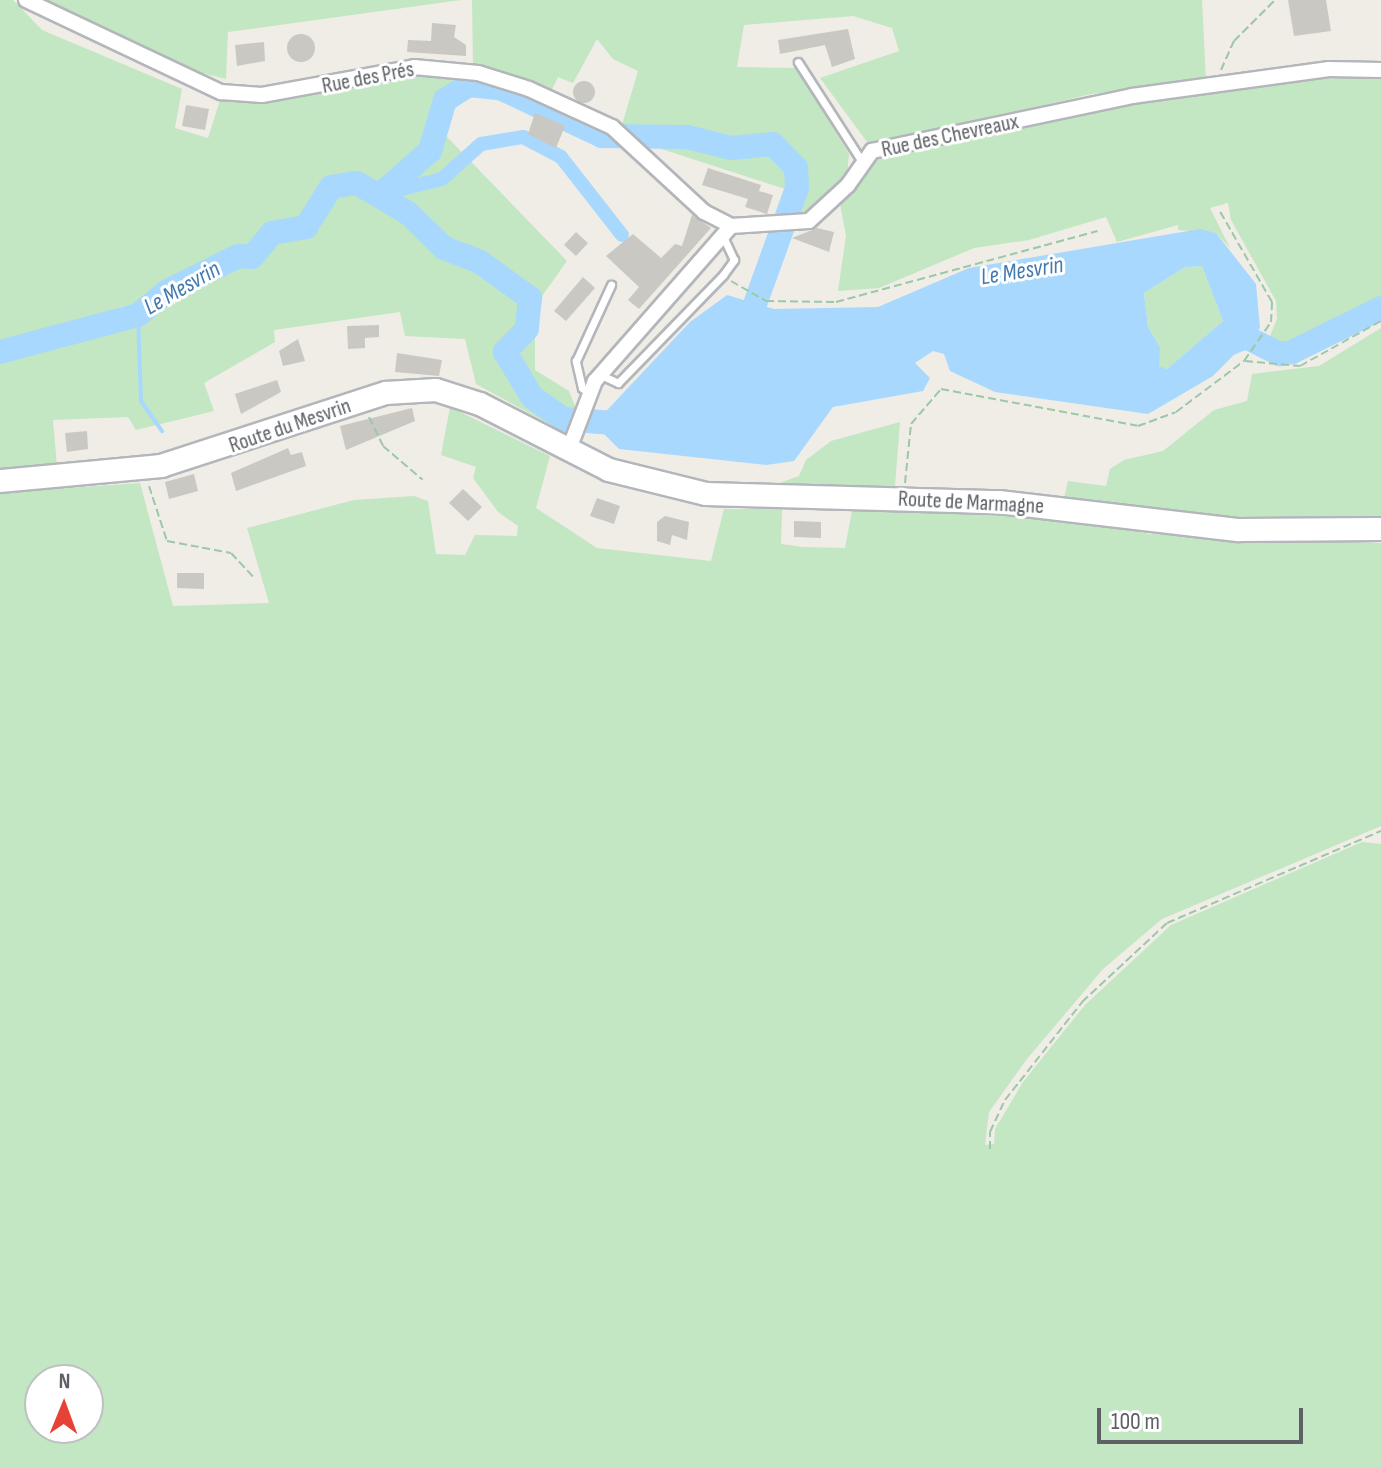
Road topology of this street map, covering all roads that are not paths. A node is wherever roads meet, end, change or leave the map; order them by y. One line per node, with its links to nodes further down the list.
1 (26, 0): 5 (street, Rue des Prés)
2 (798, 62): 4 (lane)
3 (1381, 70): 4 (street, Rue des Chevreaux)
4 (861, 160): 5 (street, Rue des Chevreaux)
5 (728, 232): 7 (street); 7 (lane)
6 (611, 285): 8 (lane)
7 (601, 375): 8 (street)
8 (590, 394): 9 (street)
9 (572, 442): 10 (main road, Route du Mesvrin); 11 (main road, Route de Marmagne)
10 (0, 481)
11 (1381, 529)

